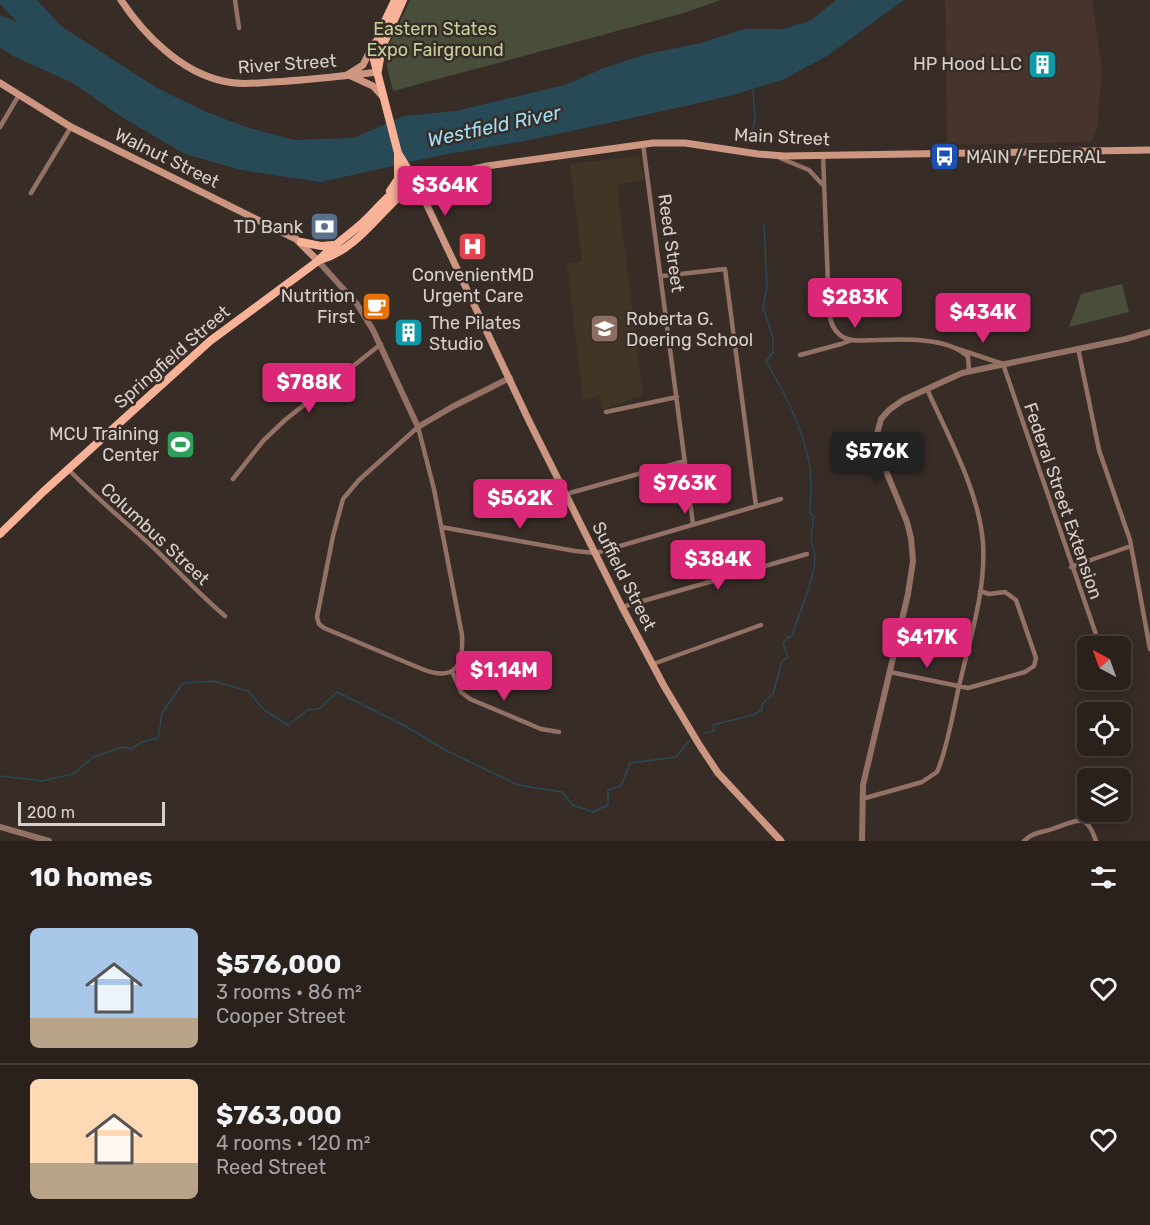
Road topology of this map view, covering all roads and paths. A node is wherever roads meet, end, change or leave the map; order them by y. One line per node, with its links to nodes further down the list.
1 (121, 0): 8 (main road, River Street)
2 (235, 0): 5 (street)
3 (395, 0): 6 (main road)
4 (403, 0): 7 (main road)
5 (238, 28)
6 (381, 30): 7 (main road); 8 (main road)
7 (378, 72): 8 (main road, River Street); 11 (main road, Suffield Street)
8 (349, 75): 11 (main road)
9 (0, 83): 10 (main road, Walnut Street)
10 (19, 95): 12 (street); 13 (main road, Walnut Street)
11 (384, 99): 18 (main road, Suffield Street)
12 (0, 127)
13 (71, 127): 21 (street); 23 (main road, Walnut Street)
14 (643, 144): 16 (main road, Main Street); 19 (main road, Main Street); 26 (street, Reed Street)
15 (1150, 150): 17 (main road, Main Street)
16 (772, 155): 17 (main road, Main Street); 20 (street)
17 (822, 155): 20 (street)
18 (403, 168): 19 (main road, Suffield Street); 22 (main road)
19 (416, 182): 22 (main road, Springfield Street); 25 (main road, Springfield Street); 35 (main road, Suffield Street)
20 (824, 187): 28 (street)
21 (31, 193)
22 (382, 201): 24 (main road, Springfield Street)
23 (300, 242): 24 (main road); 25 (main road, Walnut Street)
24 (338, 243): 25 (main road, Springfield Street)
25 (318, 261): 29 (street); 41 (main road, Springfield Street)
26 (662, 276): 37 (street, Reed Street); 45 (street)
27 (1150, 332): 31 (street)
28 (852, 340): 30 (street); 32 (street)
29 (381, 344): 39 (street); 42 (street)
30 (955, 348): 33 (street); 34 (street)
31 (1078, 348): 33 (street); 49 (street)
32 (800, 355)
33 (1003, 364): 34 (street); 52 (street, Federal Street Extension)
34 (969, 370): 36 (street)
35 (510, 378): 39 (street); 43 (main road, Suffield Street)
36 (927, 388): 53 (street); 61 (street)
37 (677, 397): 38 (street); 40 (street, Reed Street)
38 (606, 412)
39 (418, 427): 47 (street); 60 (street)
40 (685, 461): 43 (street); 46 (street, Reed Street)
41 (68, 469): 48 (main road, Springfield Street); 55 (street, Columbus Street)
42 (232, 479)
43 (566, 494): 50 (main road, Suffield Street)
44 (781, 499): 45 (street)
45 (756, 506): 46 (street)
46 (693, 525): 50 (street)
47 (441, 527): 50 (street); 60 (street)
48 (0, 534)
49 (1131, 546): 52 (street); 58 (street)
50 (596, 553): 54 (main road, Suffield Street)
51 (807, 554): 54 (street)
52 (1071, 567): 57 (street, Federal Street Extension)
53 (980, 591): 62 (street); 62 (street)
54 (622, 607): 59 (main road, Suffield Street)
55 (225, 616)
56 (761, 625): 59 (street)
57 (1096, 636)
58 (1150, 649)
59 (653, 664): 67 (main road, Suffield Street)
60 (452, 671): 63 (street)
61 (890, 672): 62 (street); 64 (street)
62 (958, 688): 64 (street)
63 (559, 732)
64 (862, 799): 68 (street)
65 (0, 827): 66 (street)
66 (45, 841)
67 (781, 841)
68 (861, 841)
69 (1024, 841): 70 (street)
70 (1096, 841)

